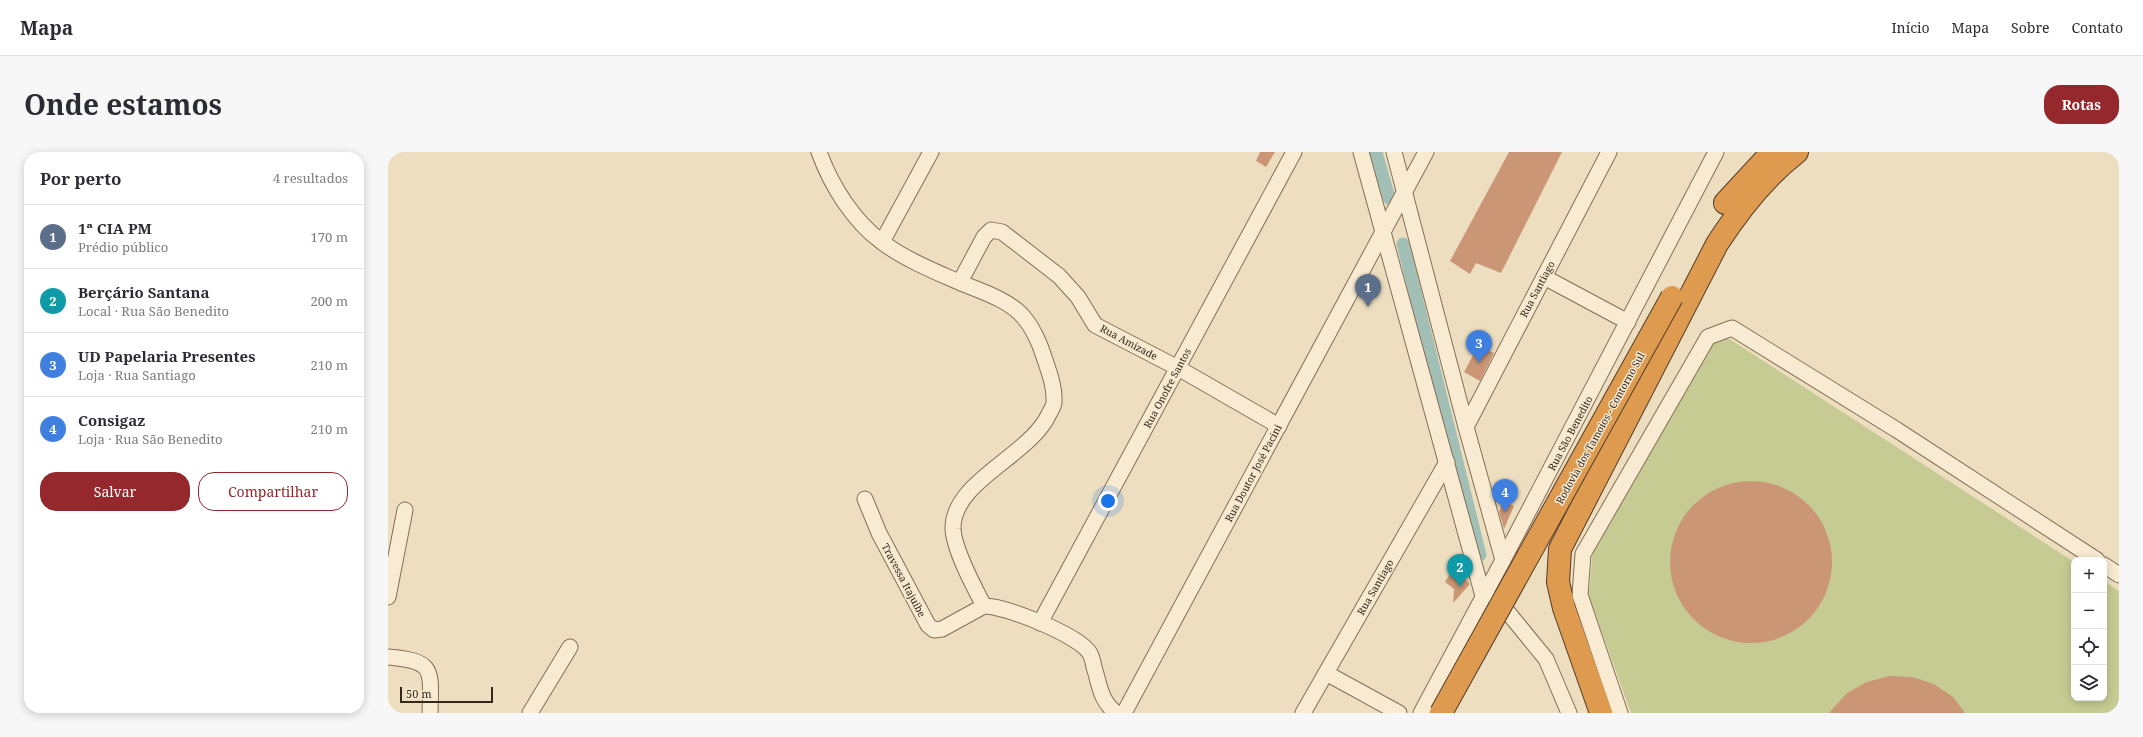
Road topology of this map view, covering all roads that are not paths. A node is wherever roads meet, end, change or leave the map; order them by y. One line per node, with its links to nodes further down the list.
1 (820, 152): 13 (street)
2 (931, 152): 13 (street)
3 (1294, 152): 17 (street, Rua Onofre Santos)
4 (1361, 152): 12 (street)
5 (1394, 152): 11 (street)
6 (1426, 152): 11 (street, Rua Doutor José Pacini)
7 (1609, 152): 14 (street, Rua Santiago)
8 (1716, 152): 16 (street, Rua São Benedito)
9 (1772, 152): 41 (highway, Rodovia dos Tamoios - Contorno Sul, bridge)
10 (1797, 152): 43 (highway, Rodovia dos Tamoios - Contorno Sul)
11 (1404, 194): 12 (street, Rua Doutor José Pacini); 19 (street)
12 (1384, 234): 18 (street, Rua Doutor José Pacini); 20 (street)
13 (882, 242): 15 (street)
14 (1544, 277): 16 (street); 19 (street, Rua Santiago)
15 (960, 282): 17 (street, Rua Amizade); 29 (street)
16 (1628, 322): 24 (street, Rua São Benedito)
17 (1178, 368): 18 (street, Rua Amizade); 30 (street, Rua Onofre Santos)
18 (1278, 426): 37 (street, Rua Doutor José Pacini)
19 (1466, 427): 24 (street)
20 (1447, 462): 27 (street); 33 (street, Rua Santiago)
21 (865, 499): 29 (street, Travessa Itajuibe)
22 (405, 510): 28 (street)
23 (2092, 557): 44 (street)
24 (1503, 560): 27 (street, Rua São Benedito)
25 (2107, 567): 26 (street)
26 (2119, 575)
27 (1485, 592): 40 (street, Rua São Benedito); 42 (street)
28 (388, 597)
29 (984, 606): 30 (street)
30 (1040, 623): 36 (street)
31 (570, 647): 35 (street)
32 (388, 656): 34 (street)
33 (1326, 673): 38 (street, Rua Santiago); 39 (street)
34 (430, 713)
35 (530, 713)
36 (1116, 713)
37 (1124, 713)
38 (1303, 713)
39 (1399, 713)
40 (1421, 713)
41 (1441, 713)
42 (1569, 713)
43 (1601, 713)
44 (1620, 713)

